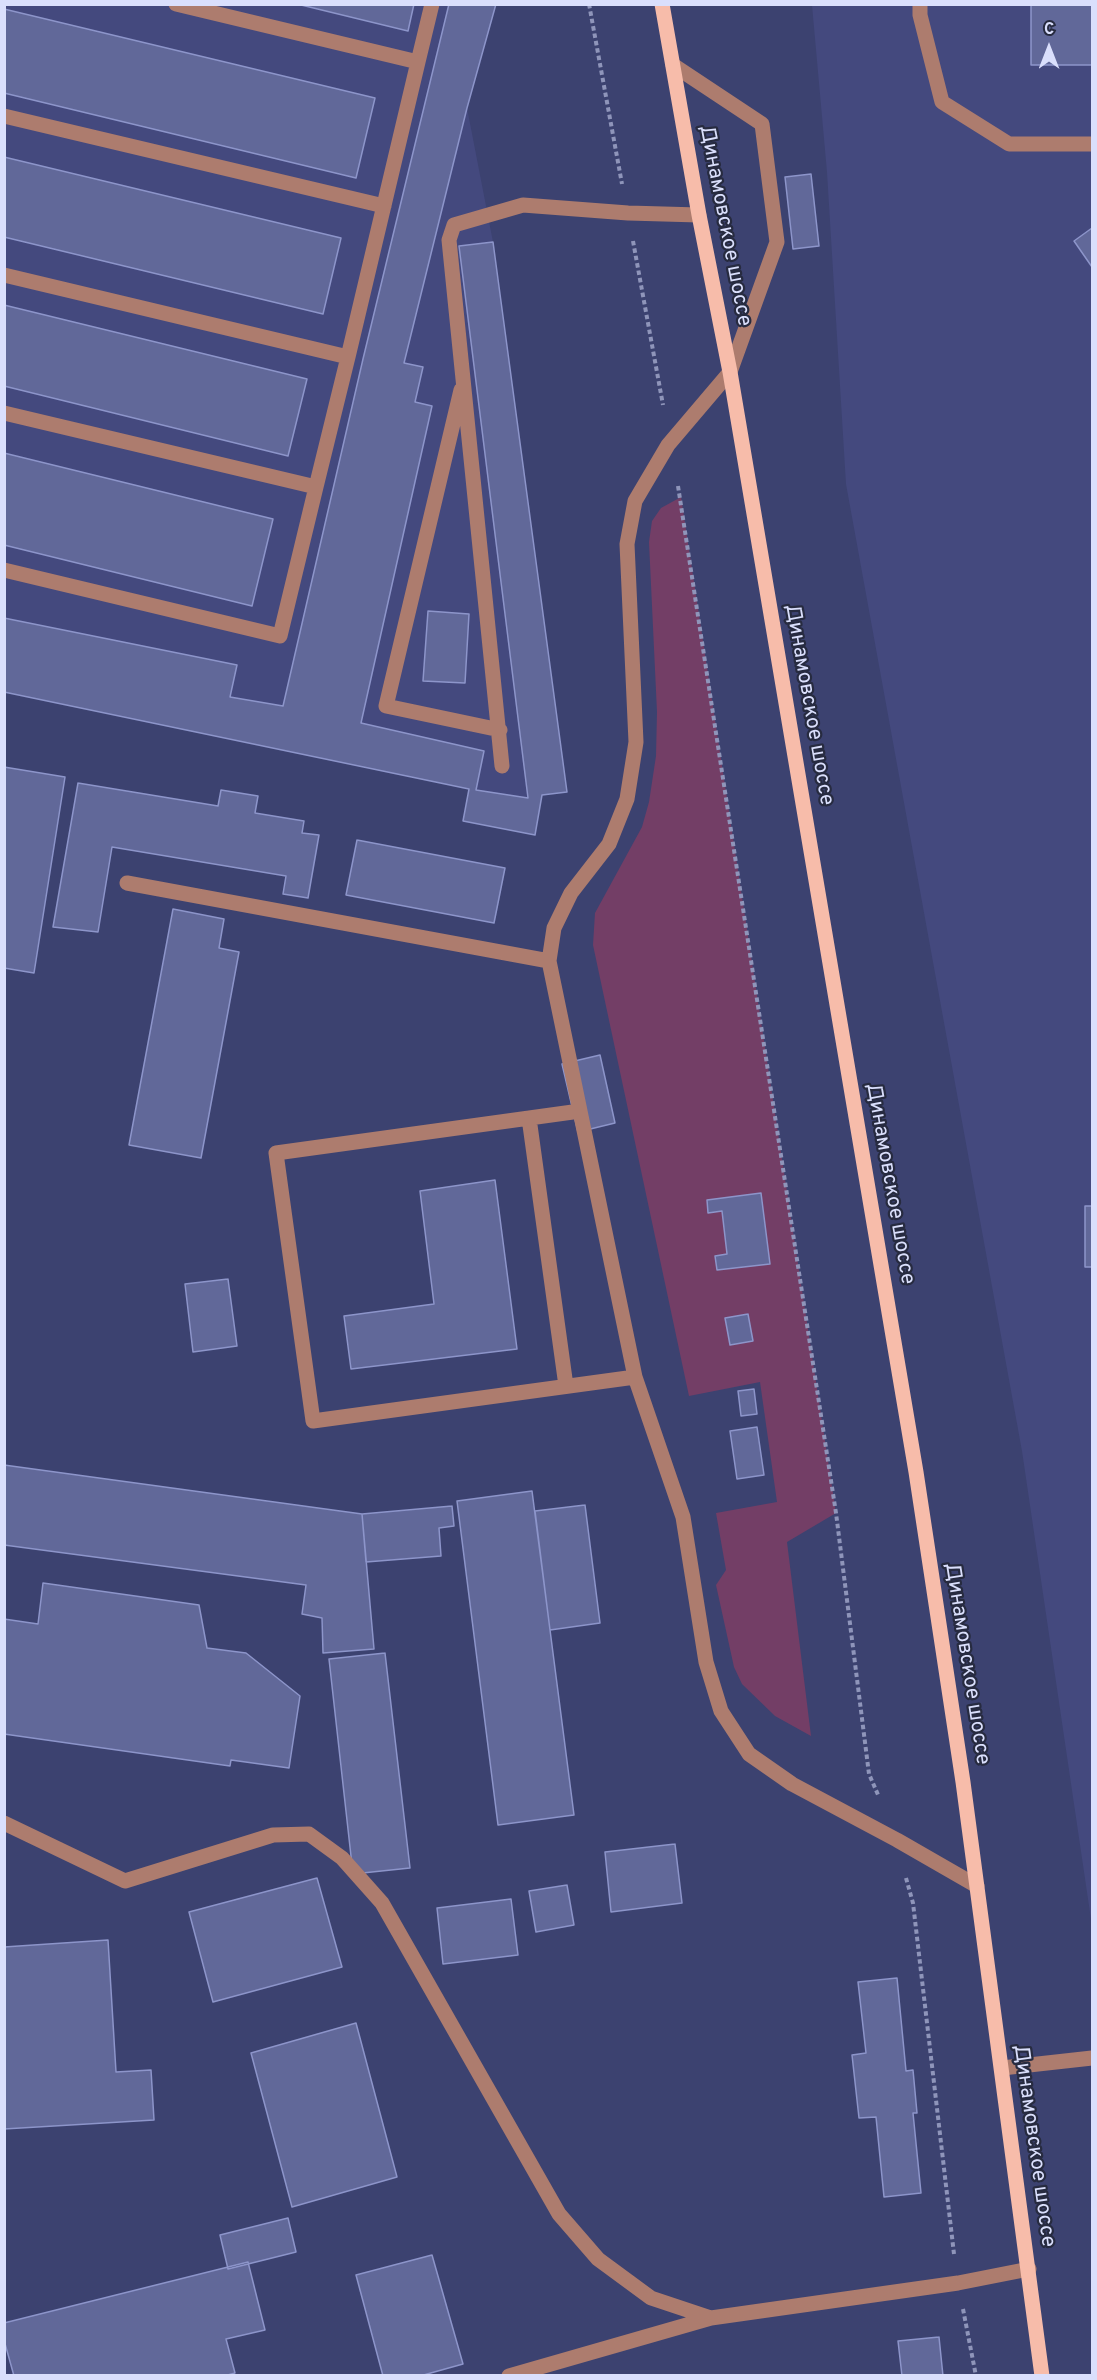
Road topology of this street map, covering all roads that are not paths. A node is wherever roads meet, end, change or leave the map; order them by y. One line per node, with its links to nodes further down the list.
1 (176, 4): 5 (lane)
2 (432, 4): 5 (lane)
3 (663, 4): 6 (main road, Динамовское шоссе)
4 (920, 4): 8 (lane)
5 (418, 62): 9 (lane)
6 (673, 65): 10 (main road, Динамовское шоссе); 13 (lane)
7 (4, 116): 9 (lane)
8 (1092, 144)
9 (384, 206): 12 (lane)
10 (699, 215): 13 (main road, Динамовское шоссе); 14 (lane)
11 (4, 275): 12 (lane)
12 (348, 357): 16 (lane)
13 (730, 372): 21 (lane); 27 (main road, Динамовское шоссе)
14 (463, 378): 18 (lane); 18 (lane)
15 (4, 413): 16 (lane)
16 (316, 487): 17 (lane)
17 (4, 570)
18 (500, 730): 19 (lane)
19 (502, 765)
20 (127, 883): 21 (lane)
21 (549, 961): 22 (lane)
22 (580, 1111): 23 (lane); 24 (lane)
23 (529, 1118): 25 (lane); 25 (lane)
24 (635, 1377): 25 (lane); 27 (lane)
25 (566, 1386)
26 (4, 1823): 31 (lane)
27 (977, 1886): 29 (main road, Динамовское шоссе)
28 (1092, 2058): 29 (lane)
29 (1002, 2068): 30 (main road, Динамовское шоссе)
30 (1029, 2269): 31 (lane); 33 (main road, Динамовское шоссе)
31 (711, 2318): 32 (lane)
32 (509, 2376)
33 (1042, 2376)

